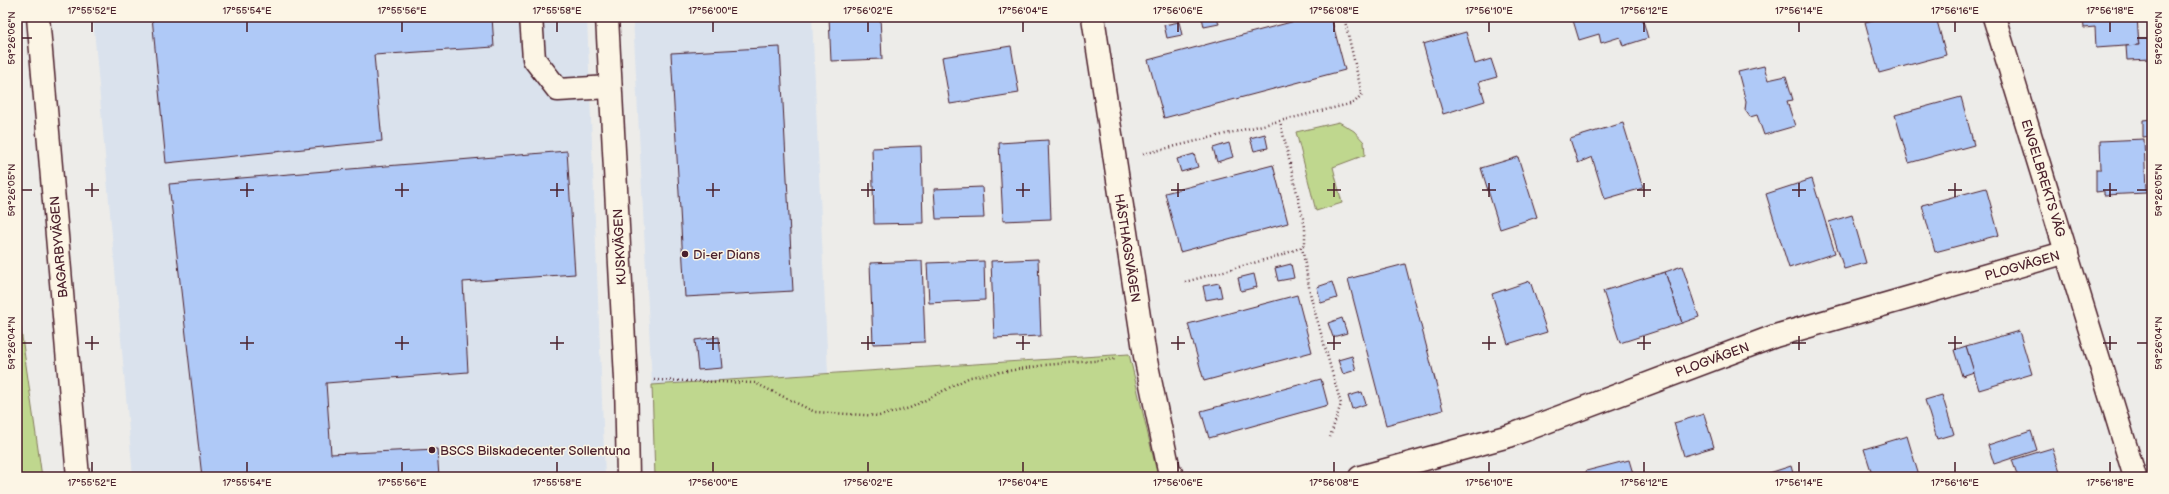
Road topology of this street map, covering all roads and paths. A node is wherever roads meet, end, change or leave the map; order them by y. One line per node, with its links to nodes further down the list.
1 (38, 17): 16 (street, BAGARBYVÄGEN)
2 (531, 17): 7 (street)
3 (607, 17): 7 (street, KUSKVÄGEN)
4 (1093, 17): 9 (street, HÄSTHAGSVÄGEN)
5 (1344, 17): 8 (path)
6 (1994, 17): 11 (street, ENGELBREKTS VÄG)
7 (610, 87): 14 (street, KUSKVÄGEN)
8 (1280, 121): 9 (path); 10 (path)
9 (1114, 161): 13 (street, HÄSTHAGSVÄGEN)
10 (1302, 247): 12 (path); 15 (path)
11 (2067, 252): 19 (street, PLOGVÄGEN); 20 (street, ENGELBREKTS VÄG)
12 (1185, 282)
13 (1145, 356): 14 (path); 18 (street, HÄSTHAGSVÄGEN)
14 (626, 379): 17 (street, KUSKVÄGEN)
15 (1330, 437)
16 (78, 477)
17 (628, 477)
18 (1173, 477)
19 (1360, 477)
20 (2135, 477)

